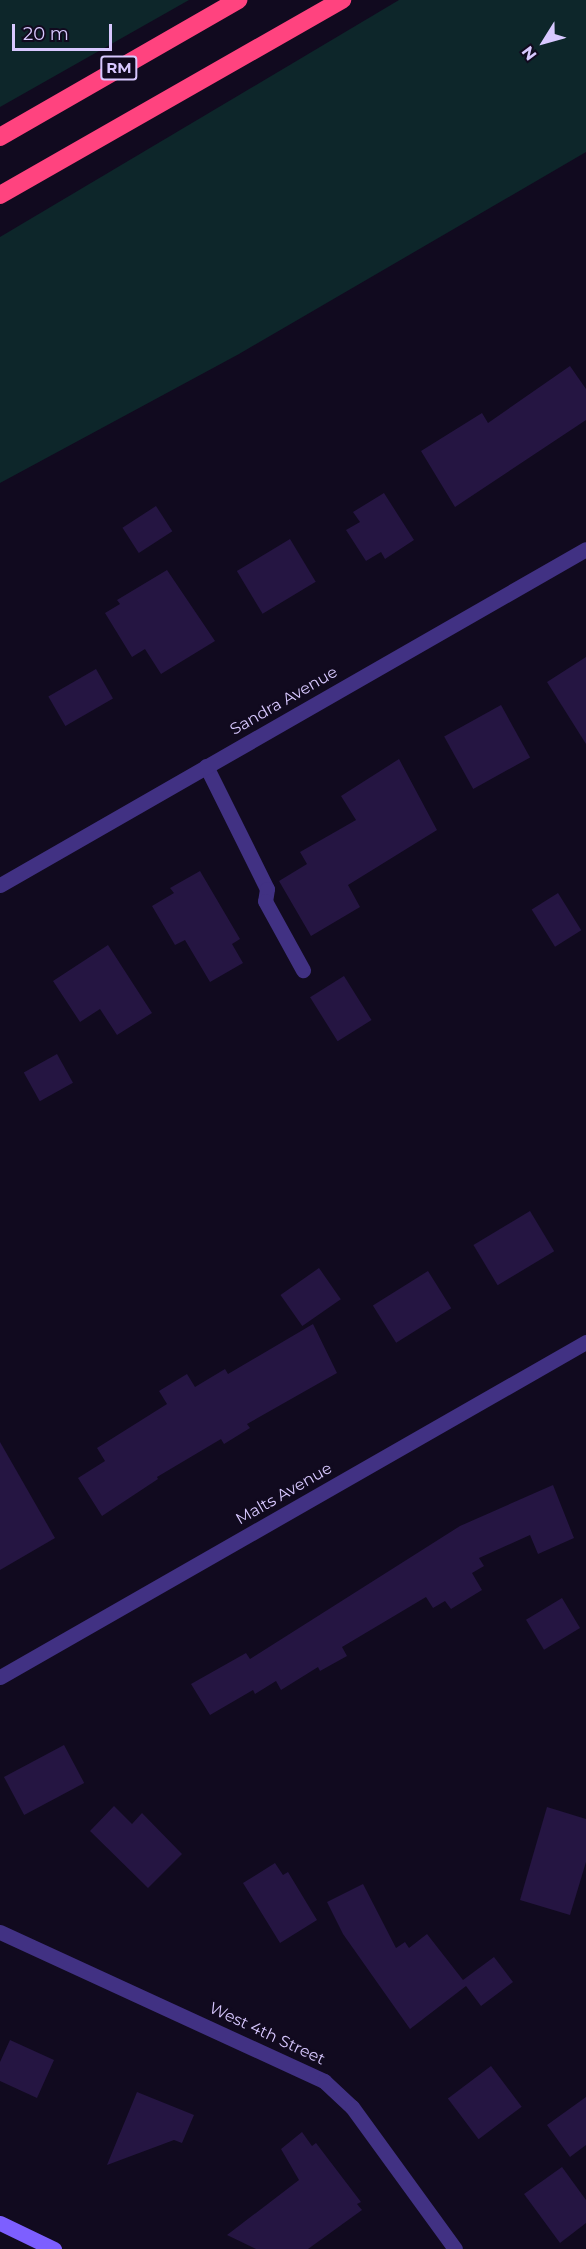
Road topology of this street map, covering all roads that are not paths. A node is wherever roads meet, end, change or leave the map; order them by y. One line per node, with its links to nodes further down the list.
1 (238, 0): 3 (highway, RM)
2 (342, 0): 4 (highway)
3 (0, 137)
4 (0, 195)
5 (586, 549): 6 (street, Sandra Avenue)
6 (206, 766): 7 (street, Sandra Avenue); 8 (street)
7 (0, 885)
8 (303, 970)
9 (586, 1342): 10 (street, Malts Avenue)
10 (0, 1677)
11 (0, 1932): 14 (street, West 4th Street)
12 (0, 2223): 13 (main road)
13 (54, 2249)
14 (455, 2249)

